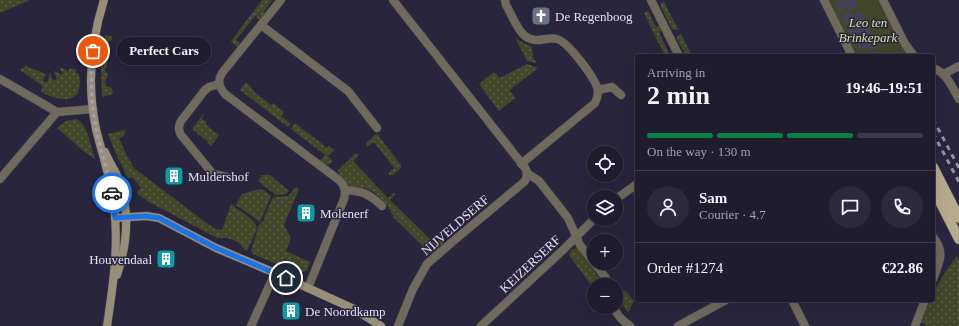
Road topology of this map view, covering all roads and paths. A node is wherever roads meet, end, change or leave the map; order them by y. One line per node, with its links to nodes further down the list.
1 (104, 0): 20 (main road)
2 (281, 0): 8 (street)
3 (393, 0): 24 (street)
4 (505, 0): 17 (street)
5 (652, 0): 9 (street)
6 (824, 0): 10 (street)
7 (883, 0): 11 (street)
8 (261, 25): 16 (street); 22 (street)
9 (678, 54)
10 (851, 54)
11 (912, 54)
12 (959, 66): 14 (street)
13 (935, 69): 14 (street)
14 (944, 74): 19 (street)
15 (0, 79): 21 (street)
16 (219, 84): 27 (street); 30 (street)
17 (598, 90): 18 (street); 24 (street)
18 (621, 95)
19 (959, 99)
20 (93, 109): 21 (street); 23 (main road)
21 (57, 112): 28 (street)
22 (377, 128)
23 (98, 135): 34 (main road); 35 (main road)
24 (521, 164): 26 (street)
25 (935, 171): 36 (main road)
26 (527, 173): 38 (street); 55 (street, NIJVELDSERF)
27 (227, 177)
28 (0, 179)
29 (635, 185): 32 (street)
30 (345, 190): 33 (street); 47 (street)
31 (935, 192): 39 (main road)
32 (623, 194)
33 (382, 206)
34 (126, 217): 35 (main road); 43 (main road); 46 (main road)
35 (115, 218): 46 (main road)
36 (959, 218)
37 (587, 226): 38 (street, KEIZERSERF)
38 (576, 236): 41 (street); 56 (street, KEIZERSERF)
39 (959, 239)
40 (935, 240): 44 (street)
41 (587, 254)
42 (600, 270): 45 (street)
43 (275, 273): 47 (main road); 53 (street)
44 (935, 274)
45 (606, 278)
46 (114, 284): 52 (main road)
47 (308, 288): 54 (main road)
48 (722, 302): 58 (street)
49 (793, 302): 59 (street)
50 (924, 302): 60 (street)
51 (618, 314): 57 (street)
52 (107, 326)
53 (251, 326)
54 (381, 326)
55 (398, 326)
56 (482, 326)
57 (630, 326)
58 (678, 326)
59 (805, 326)
60 (915, 326)

